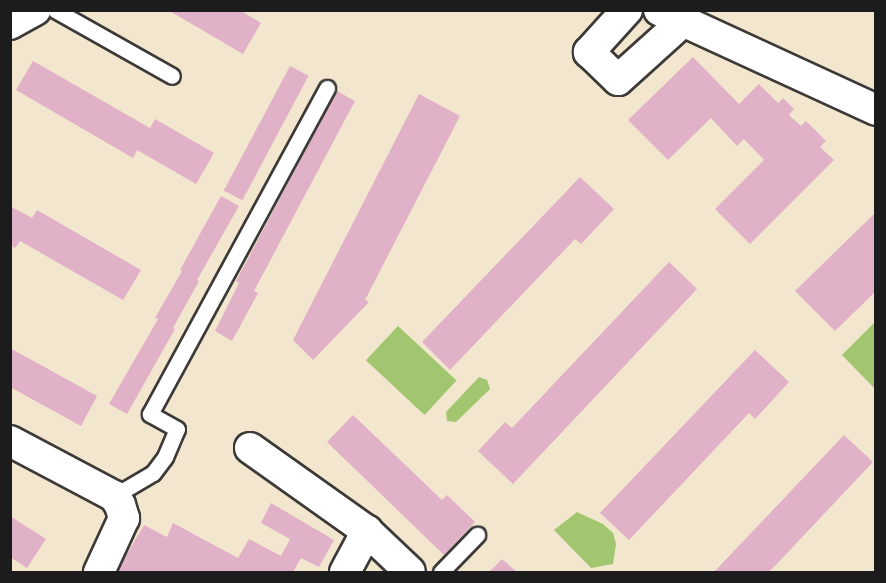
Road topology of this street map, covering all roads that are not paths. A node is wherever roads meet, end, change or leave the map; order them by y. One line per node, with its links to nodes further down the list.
1 (35, 10): 5 (street)
2 (55, 10): 6 (lane)
3 (627, 10): 4 (street)
4 (670, 17): 8 (street)
5 (10, 24)
6 (172, 76)
7 (327, 88): 11 (lane)
8 (876, 110)
9 (10, 441): 11 (street)
10 (250, 448): 12 (street)
11 (117, 501): 14 (street)
12 (367, 531): 15 (street); 16 (street)
13 (477, 535): 17 (lane)
14 (99, 573)
15 (345, 573)
16 (410, 573)
17 (441, 573)

